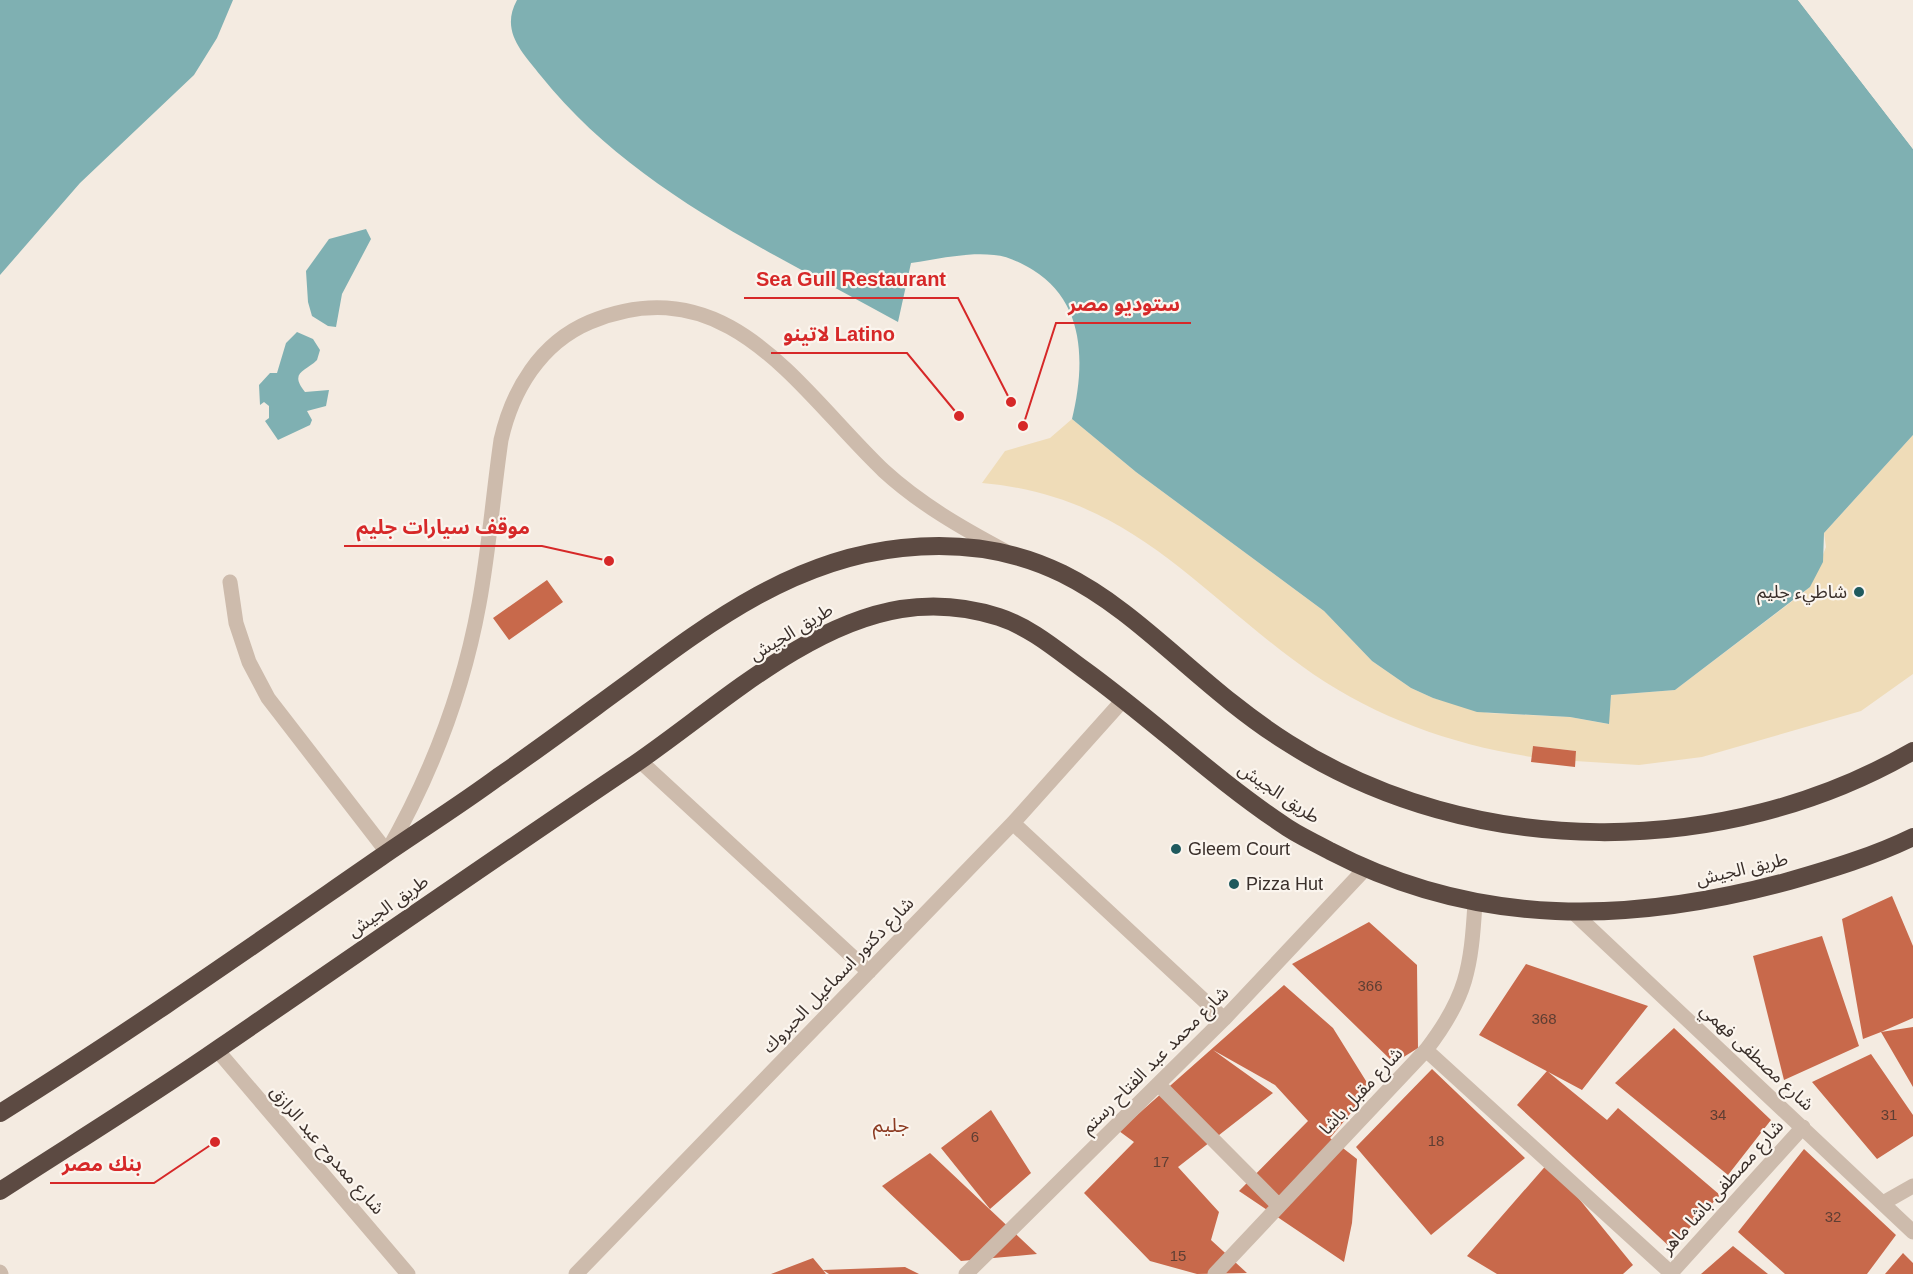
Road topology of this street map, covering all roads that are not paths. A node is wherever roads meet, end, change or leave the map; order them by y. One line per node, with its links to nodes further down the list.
1 (1006, 553): 4 (highway); 8 (highway); 8 (street)
2 (230, 582): 8 (street)
3 (1124, 699): 5 (highway, طريق الجيش); 6 (street, شارع دكتور اسماعيل الحبروك); 9 (highway, طريق الجيش)
4 (1913, 751)
5 (640, 761): 12 (street); 14 (highway, طريق الجيش)
6 (1013, 823): 12 (street, شارع دكتور اسماعيل الحبروك); 13 (street)
7 (1913, 837): 11 (highway, طريق الجيش)
8 (387, 852): 17 (highway)
9 (1365, 869): 10 (highway, طريق الجيش); 13 (street, شارع محمد عبد الفتاح رستم)
10 (1475, 903): 11 (highway, طريق الجيش); 15 (street, شارع مقبل باشا)
11 (1574, 913): 18 (street, شارع مصطفى فهمي)
12 (869, 972): 25 (street, شارع دكتور اسماعيل الحبروك)
13 (1224, 1019): 16 (street, شارع محمد عبد الفتاح رستم)
14 (217, 1050): 20 (highway, طريق الجيش); 24 (street, شارع ممدوح عبد الرازق)
15 (1426, 1050): 22 (street, شارع مقبل باشا); 28 (street)
16 (1159, 1085): 22 (street); 26 (street, شارع محمد عبد الفتاح رستم)
17 (0, 1113)
18 (1803, 1126): 21 (street, شارع مصطفى فهمي); 28 (street, شارع مصطفى باشا ماهر)
19 (1913, 1186): 21 (street)
20 (0, 1191)
21 (1883, 1203): 23 (street, شارع مصطفى فهمي)
22 (1279, 1206): 27 (street, شارع مقبل باشا)
23 (1913, 1232)
24 (408, 1274)
25 (576, 1274)
26 (966, 1274)
27 (1215, 1274)
28 (1671, 1274)

